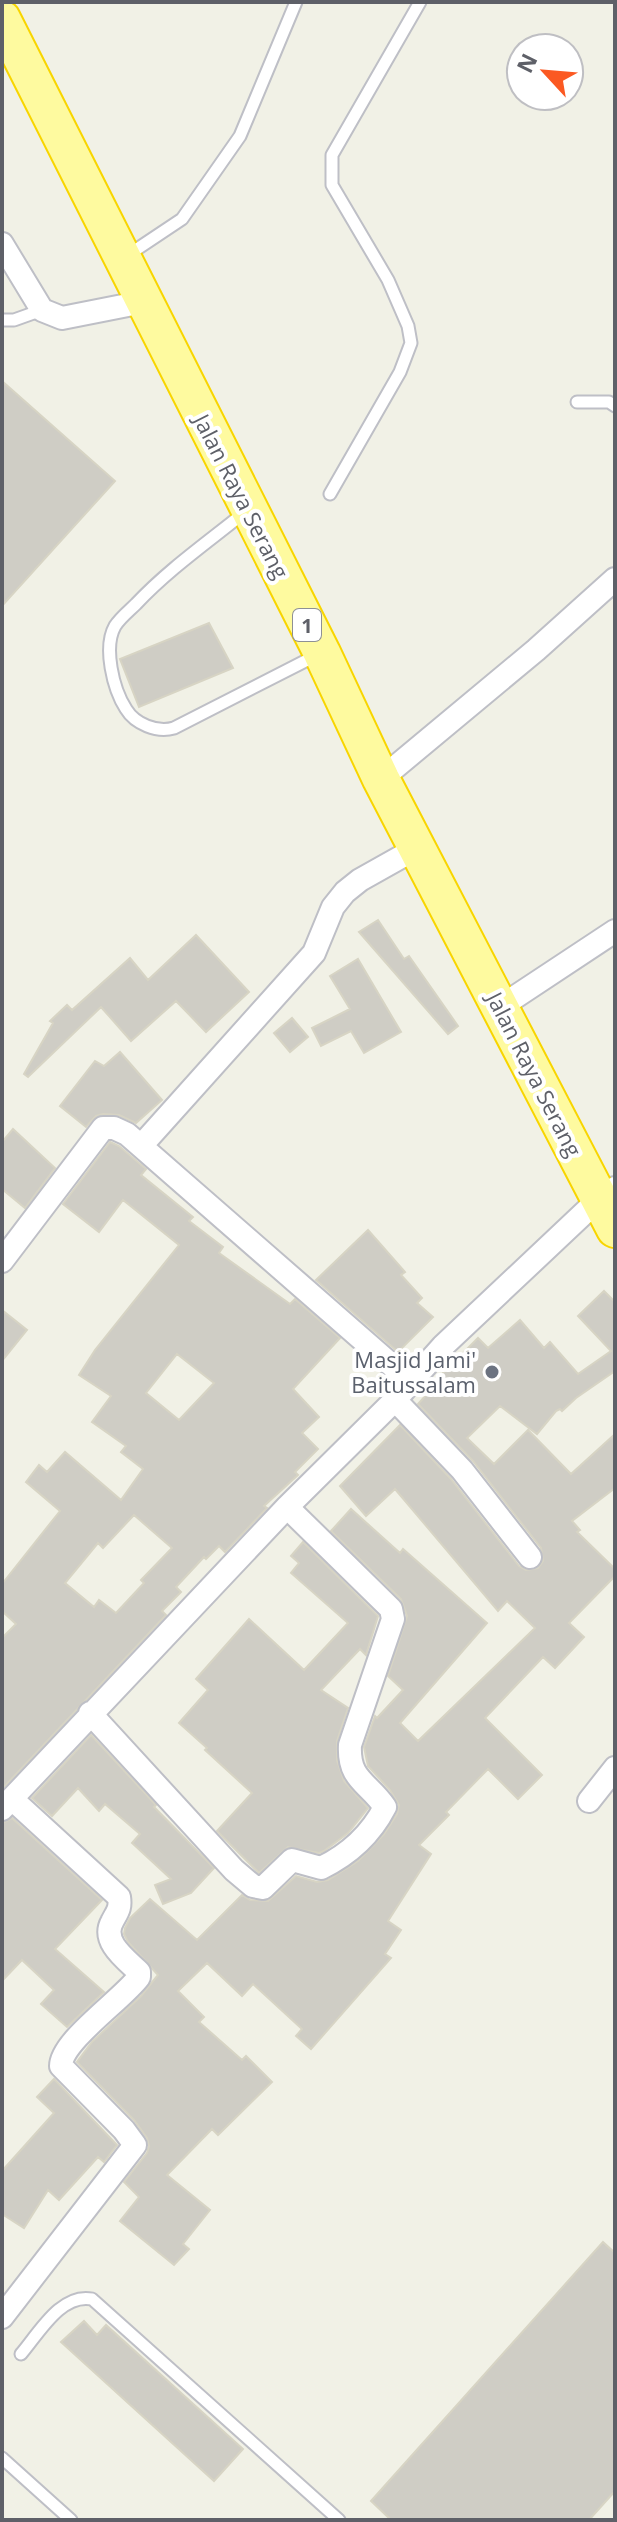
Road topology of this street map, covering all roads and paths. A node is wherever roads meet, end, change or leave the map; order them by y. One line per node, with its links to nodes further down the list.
1 (296, 2): 5 (lane)
2 (420, 2): 11 (lane)
3 (2, 19): 5 (highway, Jalan Raya Serang / 1)
4 (2, 244): 7 (street)
5 (121, 260): 6 (highway, Jalan Raya Serang / 1)
6 (143, 302): 7 (street); 12 (highway, Jalan Raya Serang / 1)
7 (42, 310): 8 (lane)
8 (2, 320)
9 (577, 402): 10 (lane)
10 (615, 406)
11 (330, 494)
12 (249, 510): 14 (highway, Jalan Raya Serang / 1); 14 (lane)
13 (615, 579): 15 (street)
14 (322, 653): 15 (highway, Jalan Raya Serang / 1)
15 (381, 779): 16 (highway, Jalan Raya Serang / 1)
16 (417, 848): 18 (highway, Jalan Raya Serang / 1); 19 (street)
17 (615, 931): 18 (street)
18 (500, 1007): 20 (highway, Jalan Raya Serang / 1)
19 (141, 1146): 21 (street); 22 (street)
20 (610, 1205): 22 (street)
21 (2, 1261)
22 (411, 1382): 23 (street)
23 (395, 1400): 24 (street); 25 (street)
24 (287, 1507): 26 (street); 26 (street)
25 (530, 1557)
26 (90, 1713): 29 (street)
27 (615, 1768): 28 (street)
28 (589, 1801)
29 (7, 1804): 30 (street)
30 (2, 2317)
31 (21, 2354): 34 (lane)
32 (2, 2458): 33 (lane)
33 (71, 2520)
34 (339, 2520)

